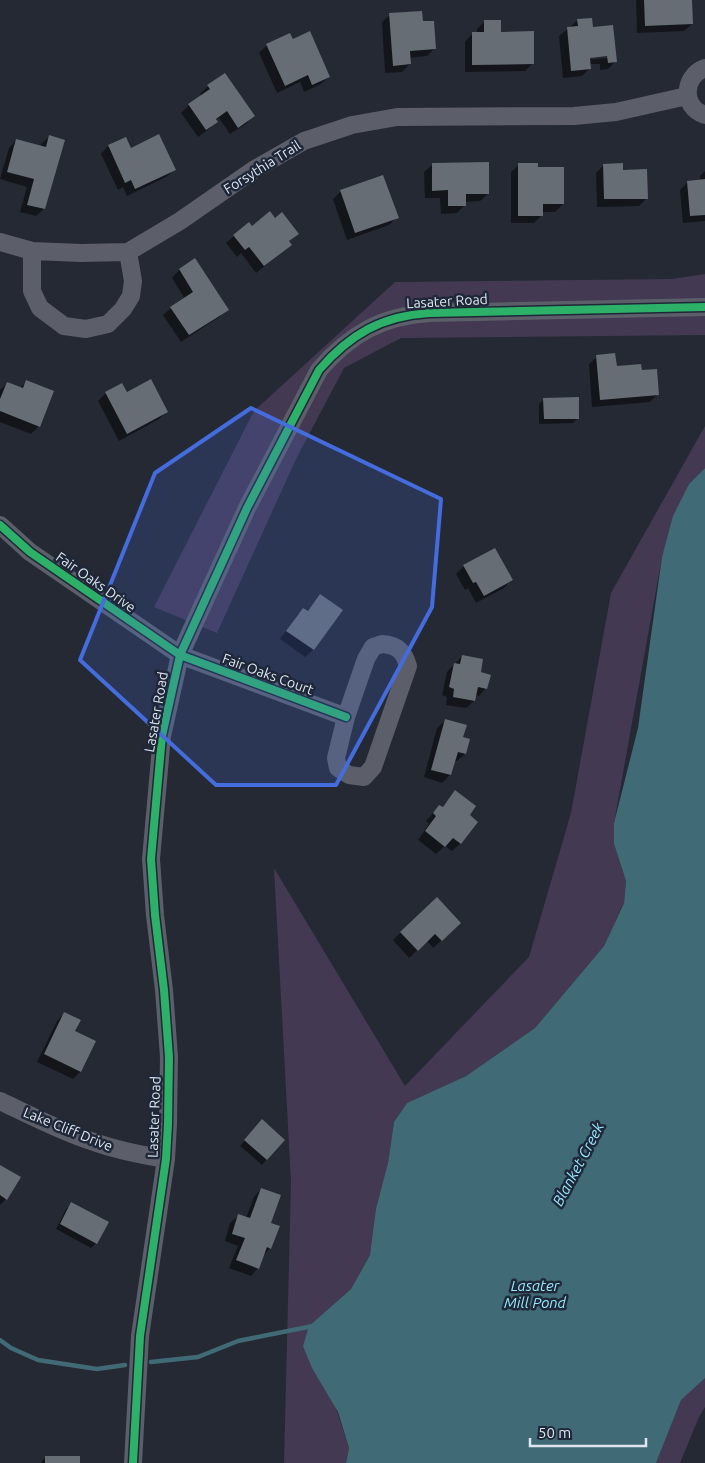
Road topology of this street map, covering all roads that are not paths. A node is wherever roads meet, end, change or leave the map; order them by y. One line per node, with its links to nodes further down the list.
1 (705, 68): 2 (street)
2 (687, 96): 3 (street); 6 (street, Forsythia Trail)
3 (705, 115)
4 (0, 242): 5 (street, Forsythia Trail)
5 (32, 251): 6 (street, Forsythia Trail); 6 (street)
6 (128, 252)
7 (705, 307): 9 (street, Lasater Road)
8 (0, 526): 9 (street, Fair Oaks Drive)
9 (180, 655): 10 (street, Fair Oaks Court); 12 (street, Lasater Road)
10 (346, 717): 10 (street)
11 (0, 1101): 12 (street, Lake Cliff Drive)
12 (166, 1159): 13 (street, Lasater Road)
13 (133, 1463)

